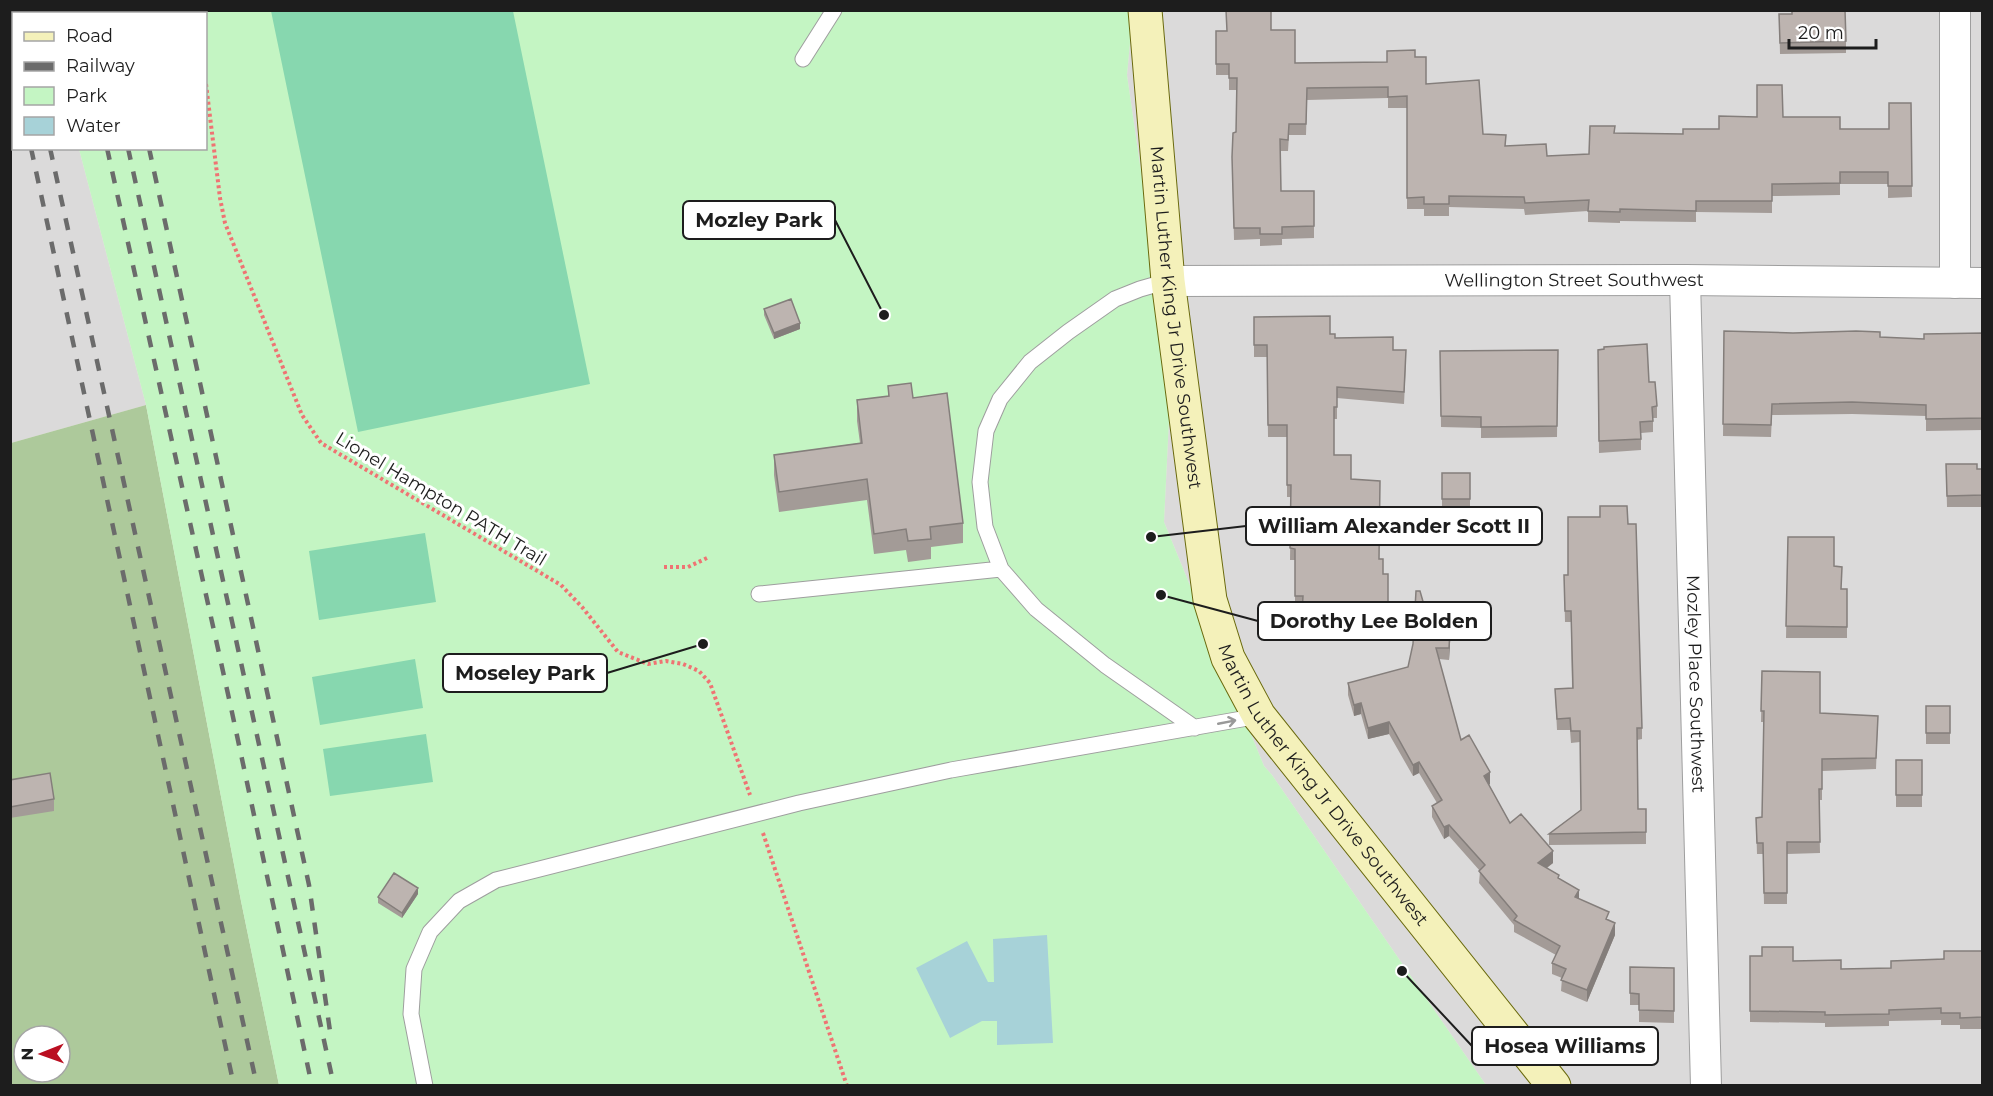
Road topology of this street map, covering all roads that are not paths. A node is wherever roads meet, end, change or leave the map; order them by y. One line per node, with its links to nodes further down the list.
1 (834, 10): 4 (lane)
2 (1145, 10): 6 (main road, Martin Luther King Jr Drive Southwest)
3 (1955, 10): 7 (street)
4 (803, 59)
5 (1685, 280): 6 (street, Wellington Street Southwest); 7 (street, Wellington Street Southwest); 14 (street, Mozley Place Southwest)
6 (1168, 281): 8 (lane); 10 (main road, Martin Luther King Jr Drive Southwest)
7 (1969, 283)
8 (1001, 569): 9 (lane); 11 (lane)
9 (759, 594)
10 (1259, 716): 11 (lane, one-way to 10); 13 (main road, Martin Luther King Jr Drive Southwest)
11 (1195, 728): 12 (lane)
12 (425, 1086)
13 (1554, 1086)
14 (1706, 1086)

